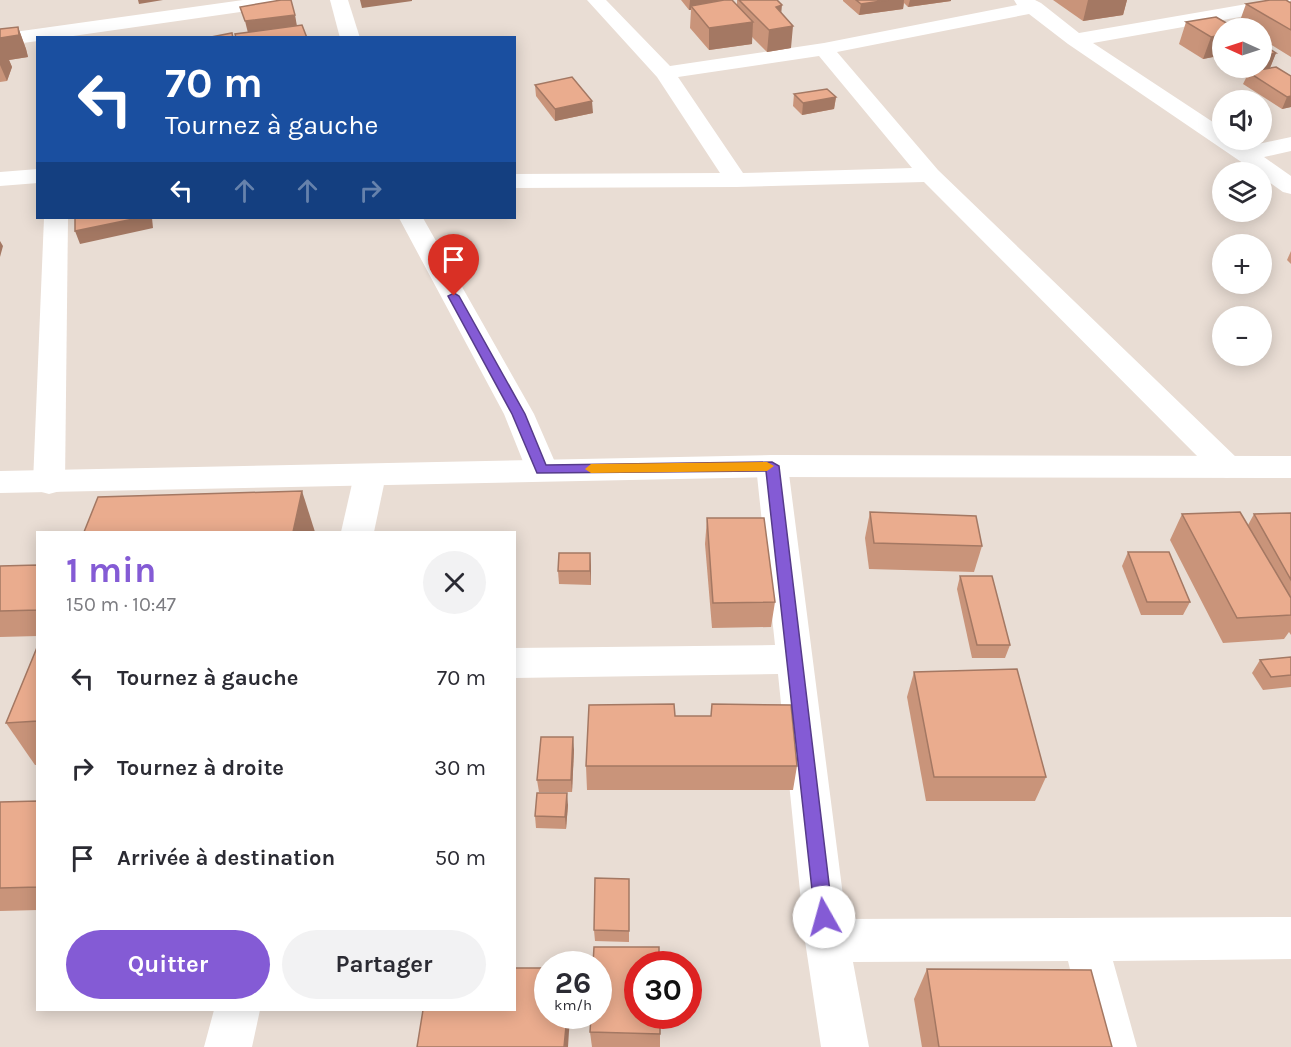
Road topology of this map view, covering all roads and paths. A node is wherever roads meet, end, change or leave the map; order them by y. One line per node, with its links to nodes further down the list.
1 (284, 0): 6 (street)
2 (339, 0): 9 (street)
3 (596, 0): 13 (street)
4 (1291, 2): 11 (street)
5 (1028, 4): 11 (street); 12 (street)
6 (61, 34): 8 (street)
7 (36, 36): 10 (street)
8 (41, 36)
9 (349, 36)
10 (0, 40)
11 (1075, 40): 14 (street)
12 (824, 49): 13 (street); 18 (street)
13 (665, 73): 21 (street)
14 (1212, 131)
15 (1291, 144): 17 (street)
16 (1240, 150): 17 (street)
17 (1246, 154): 23 (street)
18 (930, 175): 21 (street); 27 (street)
19 (36, 176): 20 (street)
20 (0, 179)
21 (736, 180): 22 (street)
22 (516, 181)
23 (1291, 187)
24 (56, 219): 32 (street)
25 (412, 219): 29 (street)
26 (772, 466): 27 (street); 29 (street); 34 (street)
27 (1227, 467): 28 (street)
28 (1291, 467)
29 (542, 469): 30 (street)
30 (370, 475): 32 (street); 33 (street)
31 (0, 482): 32 (street)
32 (49, 483)
33 (357, 531)
34 (794, 659): 35 (street); 38 (street)
35 (516, 663)
36 (1291, 938): 37 (street)
37 (1085, 939): 38 (street); 42 (street)
38 (827, 941): 41 (street)
39 (237, 1011): 40 (street)
40 (228, 1047)
41 (845, 1047)
42 (1113, 1047)

